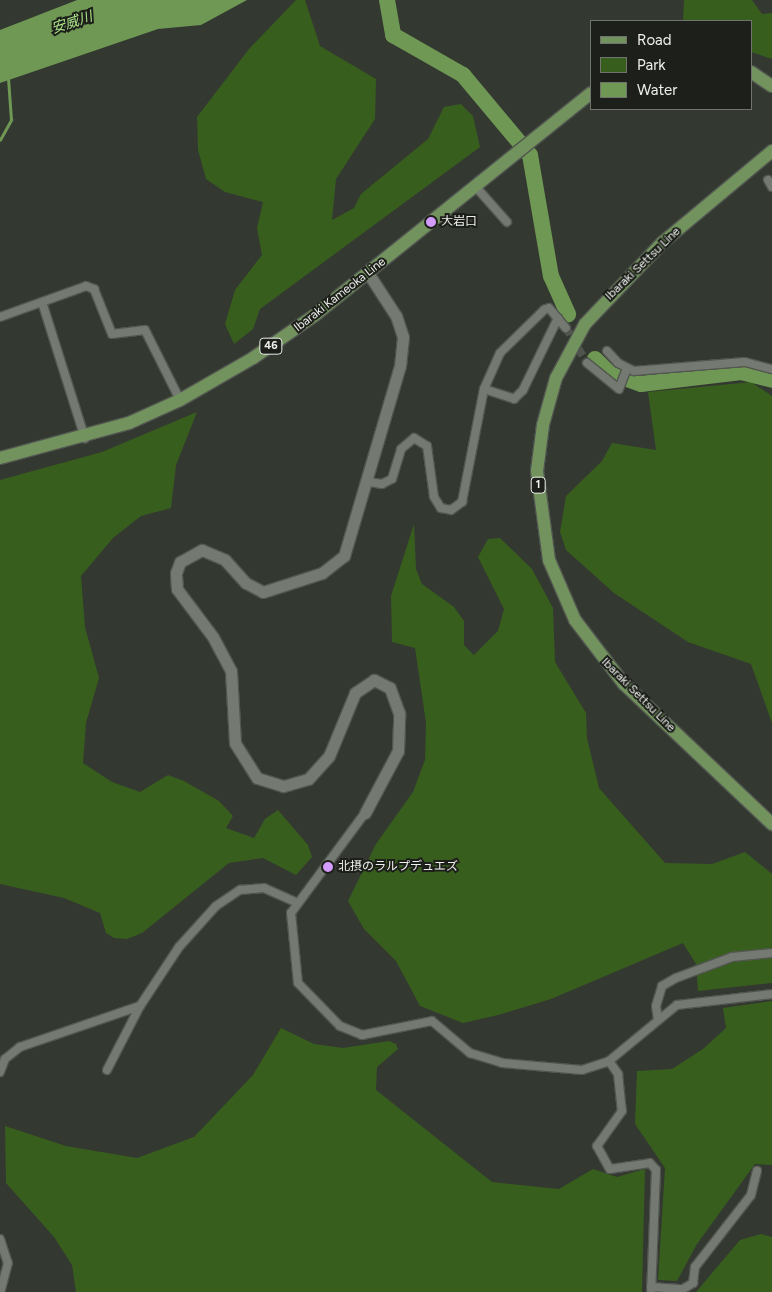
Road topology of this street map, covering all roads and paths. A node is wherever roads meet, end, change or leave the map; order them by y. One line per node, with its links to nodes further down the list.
1 (752, 73): 2 (main road)
2 (772, 86)
3 (590, 94): 6 (main road, Ibaraki Kameoka Line / 46)
4 (772, 151): 24 (main road, Ibaraki Settsu Line / 1)
5 (768, 180): 7 (street)
6 (475, 186): 8 (street); 9 (main road, Ibaraki Kameoka Line / 46)
7 (772, 187)
8 (507, 222)
9 (368, 273): 19 (main road, Ibaraki Kameoka Line / 46); 22 (street)
10 (42, 302): 11 (street); 19 (street); 20 (street)
11 (0, 317)
12 (558, 318): 13 (street); 18 (street); 18 (street)
13 (566, 328)
14 (607, 351): 17 (street)
15 (587, 363): 17 (street)
16 (772, 369): 17 (street)
17 (626, 370)
18 (484, 389): 22 (street)
19 (180, 400): 20 (main road, Ibaraki Kameoka Line / 46)
20 (85, 438): 21 (main road, Ibaraki Kameoka Line / 46)
21 (0, 458)
22 (369, 482): 23 (street)
23 (365, 813): 25 (street)
24 (772, 824)
25 (297, 903): 28 (street); 30 (street)
26 (772, 953): 29 (street)
27 (772, 994): 29 (street)
28 (140, 1006): 31 (street); 32 (street)
29 (658, 1019): 30 (street)
30 (609, 1061): 35 (street)
31 (107, 1070)
32 (0, 1072)
33 (757, 1171): 35 (street)
34 (0, 1239): 36 (street)
35 (651, 1289)
36 (0, 1292)

